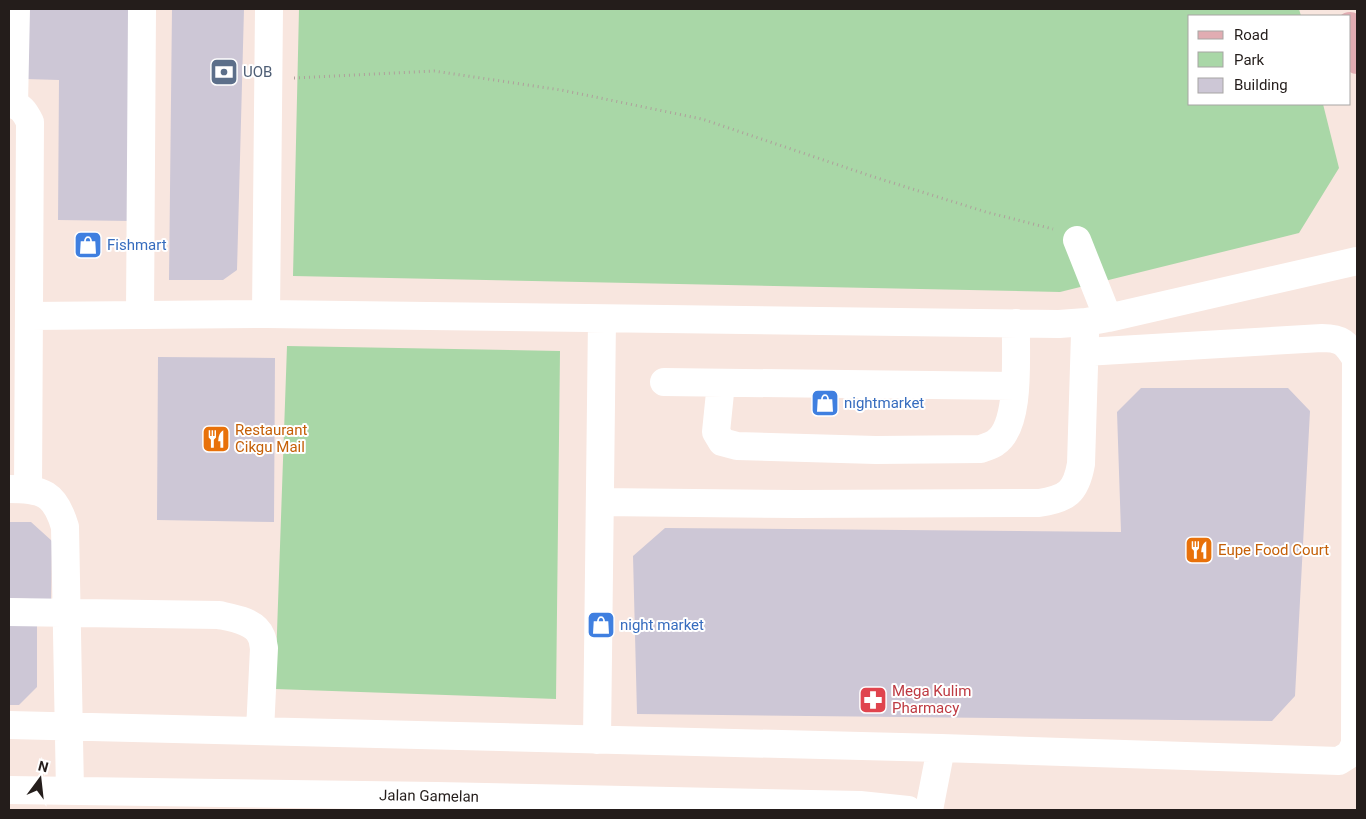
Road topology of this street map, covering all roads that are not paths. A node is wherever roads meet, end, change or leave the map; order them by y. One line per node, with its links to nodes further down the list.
1 (16, 9): 6 (street)
2 (142, 9): 10 (street)
3 (269, 9): 9 (street)
4 (1351, 31): 5 (main road)
5 (1357, 60)
6 (12, 104): 11 (street)
7 (1077, 240): 13 (street)
8 (1357, 261): 13 (street)
9 (266, 314): 10 (street); 12 (street)
10 (140, 315): 11 (street)
11 (30, 316): 19 (street)
12 (602, 319): 14 (street); 20 (street)
13 (1097, 320): 14 (street); 15 (street)
14 (1016, 323): 18 (street)
15 (1085, 352): 20 (street); 27 (street)
16 (664, 382): 17 (street)
17 (721, 382): 18 (street); 18 (street)
18 (1015, 386)
19 (18, 489): 22 (street)
20 (600, 502): 26 (street)
21 (9, 612): 22 (street)
22 (66, 612): 24 (street); 25 (street)
23 (9, 726): 24 (street)
24 (68, 726): 25 (street); 29 (street)
25 (260, 731): 26 (street)
26 (597, 740): 27 (street)
27 (941, 748): 33 (street)
28 (9, 790): 29 (street, Jalan Gamelan)
29 (70, 792): 30 (street, Jalan Gamelan)
30 (234, 802): 31 (street, Jalan Gamelan)
31 (437, 803): 32 (street, Jalan Gamelan)
32 (908, 810)
33 (929, 810)

